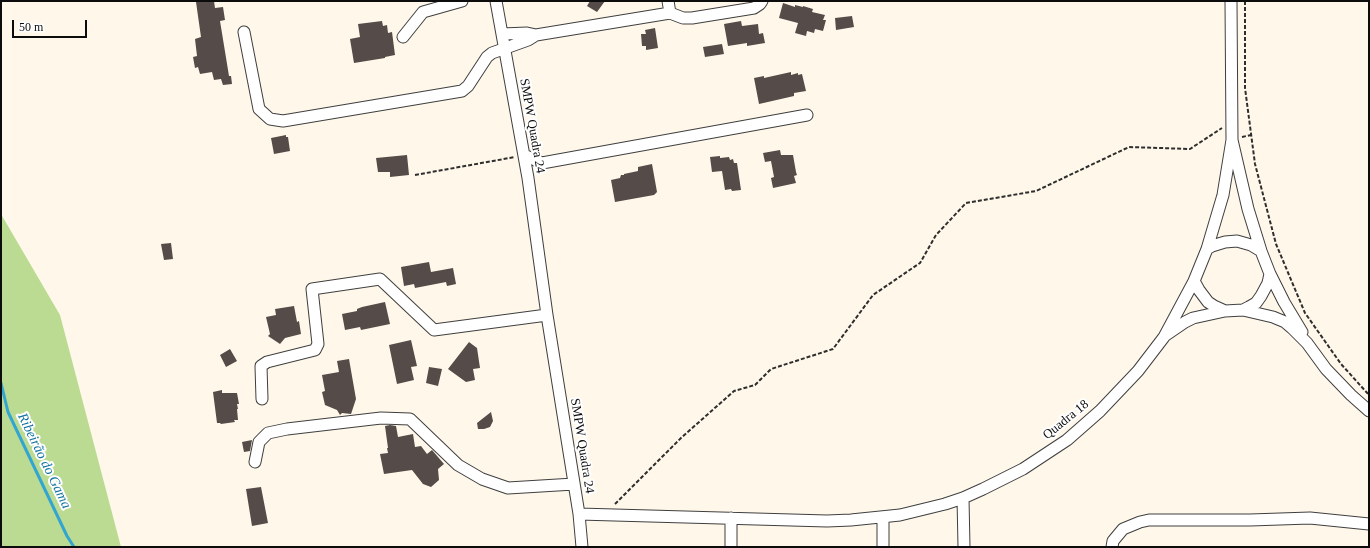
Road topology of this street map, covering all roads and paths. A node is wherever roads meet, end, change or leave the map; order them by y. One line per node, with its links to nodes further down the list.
1 (462, 1): 11 (street)
2 (496, 1): 9 (street, SMPW Quadra 24)
3 (668, 1): 7 (street)
4 (762, 1): 7 (street)
5 (1232, 1): 14 (street)
6 (1245, 1): 29 (path)
7 (670, 14): 10 (street)
8 (244, 32): 12 (street)
9 (502, 34): 10 (street); 12 (street, SMPW Quadra 24)
10 (536, 35): 12 (street)
11 (403, 37)
12 (504, 49): 16 (street, SMPW Quadra 24)
13 (807, 115): 17 (street)
14 (1232, 121): 15 (street); 36 (path)
15 (1232, 140): 20 (street); 21 (street)
16 (524, 155): 17 (street); 18 (path); 19 (street, SMPW Quadra 24)
17 (542, 163): 19 (street)
18 (415, 175)
19 (528, 178): 26 (street, SMPW Quadra 24)
20 (1207, 249): 21 (street); 23 (street)
21 (1261, 251): 22 (street)
22 (1270, 274): 24 (street); 28 (street)
23 (1194, 281): 25 (street); 27 (street)
24 (1243, 310): 25 (street); 28 (street)
25 (1225, 311): 27 (street)
26 (547, 315): 30 (street); 33 (street, SMPW Quadra 24)
27 (1164, 337): 34 (street, Quadra 18)
28 (1306, 343): 31 (street)
29 (1369, 396)
30 (262, 399)
31 (1369, 411)
32 (255, 462): 33 (street)
33 (574, 484): 35 (street, SMPW Quadra 24)
34 (963, 498): 38 (street); 43 (street)
35 (579, 514): 36 (street); 40 (street, SMPW Quadra 24)
36 (604, 515): 37 (street)
37 (731, 518): 38 (street); 41 (street)
38 (883, 518): 42 (street)
39 (1369, 524): 44 (street)
40 (582, 547)
41 (731, 547)
42 (883, 547)
43 (964, 547)
44 (1112, 547)

